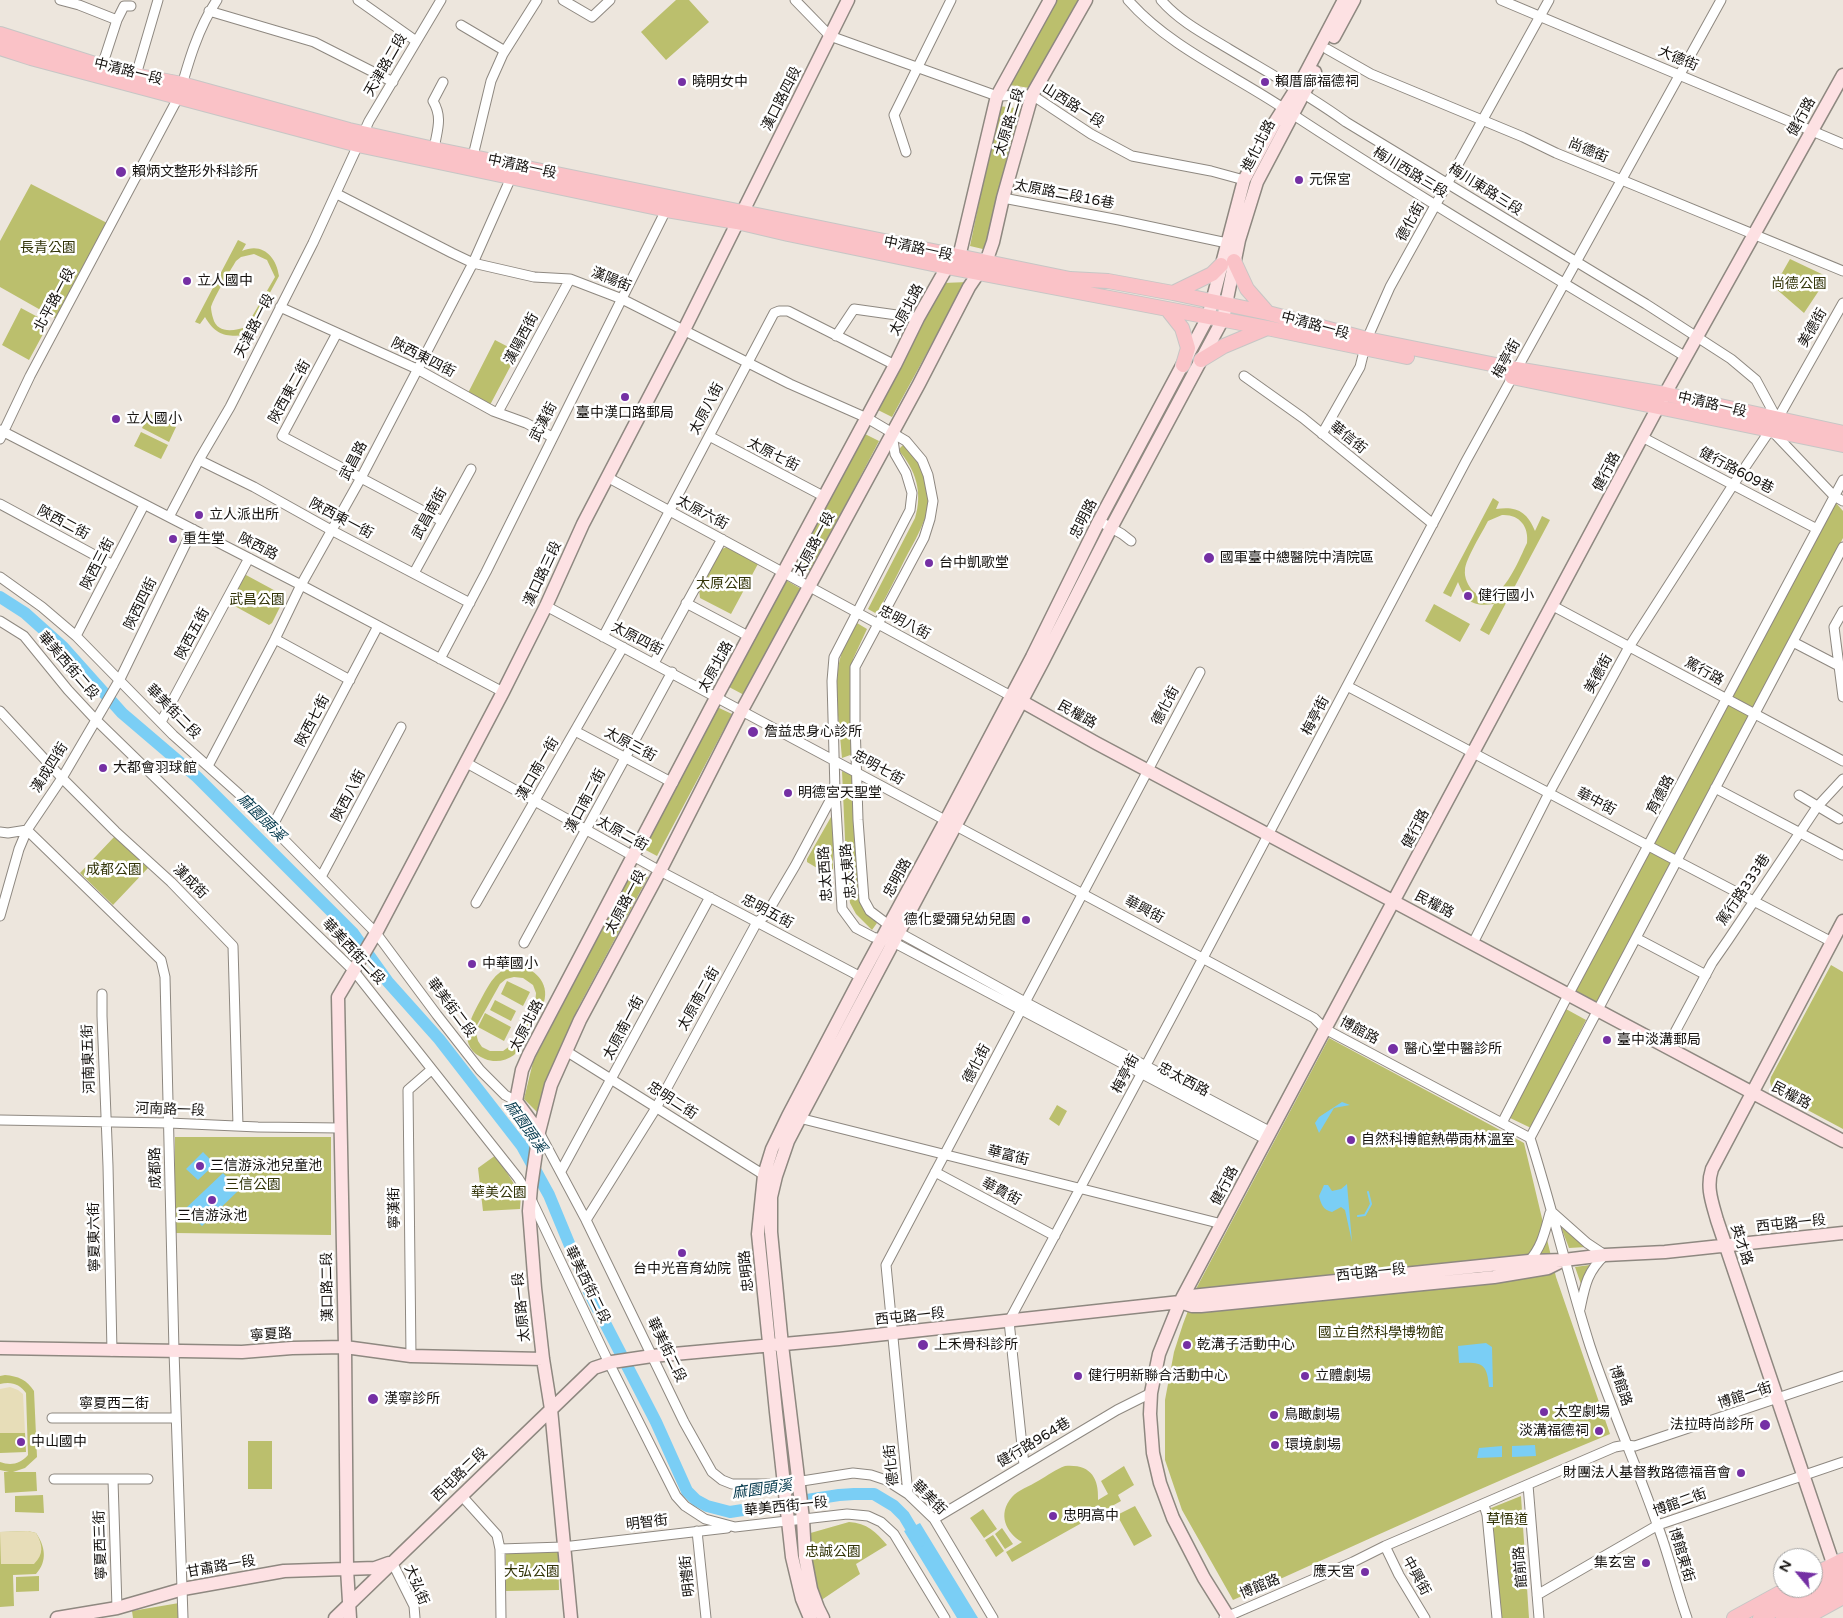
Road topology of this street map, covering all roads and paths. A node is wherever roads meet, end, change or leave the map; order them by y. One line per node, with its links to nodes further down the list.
1 (60, 0): 21 (street)
2 (158, 0): 36 (street)
3 (217, 0): 24 (street, 北平路一段)
4 (358, 0): 30 (street)
5 (441, 0): 30 (street, 天津路二段)
6 (537, 0): 33 (street)
7 (563, 0): 8 (street)
8 (610, 0)
9 (795, 0): 29 (street)
10 (848, 0): 29 (street, 漢口路四段)
11 (956, 0): 23 (street)
12 (1050, 0): 44 (street, 太原路二段)
13 (1086, 0): 43 (street, 太原路二段)
14 (1128, 0): 45 (street, 梅川西路三段)
15 (1161, 0): 42 (street, 梅川東路三段)
16 (1344, 0): 42 (street, 進化北路)
17 (1354, 0): 32 (street, 進化北路)
18 (1501, 0): 25 (street, 大德街)
19 (1550, 0): 25 (street, 德化街)
20 (1721, 0): 37 (street, 梅亭街)
21 (80, 3): 26 (street)
22 (127, 4): 26 (street)
23 (949, 4): 35 (street)
24 (209, 11): 39 (street); 41 (street, 北平路一段)
25 (1540, 16): 37 (street, 大德街); 46 (street, 德化街)
26 (117, 20): 34 (street)
27 (461, 25): 33 (street)
28 (0, 34): 34 (main road, 中清路一段)
29 (830, 36): 35 (street, 山西路一段); 61 (street, 漢口路四段)
30 (416, 42): 39 (street, 天津路二段)
31 (0, 48): 41 (main road, 中清路一段)
32 (1327, 49): 42 (street, 進化北路); 46 (street, 尚德街)
33 (505, 51): 52 (street)
34 (102, 66): 36 (main road, 中清路一段)
35 (918, 68): 44 (street, 山西路一段); 51 (street)
36 (136, 75): 41 (main road, 中清路一段)
37 (1680, 75): 47 (street, 大德街); 55 (street, 梅亭街)
38 (1843, 75): 47 (street, 健行路)
39 (393, 82): 48 (street, 天津路二段)
40 (443, 82): 50 (street)
41 (180, 90): 48 (main road, 中清路一段); 105 (street, 北平路一段)
42 (1300, 92): 45 (street, 進化北路); 56 (street, 梅川東路三段)
43 (1032, 95): 44 (street, 山西路一段); 54 (street, 山西路一段); 58 (street, 太原路二段)
44 (997, 96): 64 (street, 太原路二段)
45 (1288, 111): 54 (street, 進化北路); 60 (street, 梅川西路三段); 65 (street, 進化北路)
46 (1483, 120): 55 (street, 尚德街); 56 (street, 德化街)
47 (1812, 131): 49 (street, 大德街); 62 (street, 健行路)
48 (361, 139): 50 (main road, 中清路一段); 53 (main road, 中清路一段); 57 (street, 天津路一段)
49 (1843, 144)
50 (434, 149): 52 (main road, 中清路一段)
51 (906, 152)
52 (473, 156): 53 (main road, 中清路一段)
53 (514, 172): 59 (main road, 中清路一段); 67 (street, 武昌路)
54 (1244, 180): 63 (street, 進化北路)
55 (1622, 180): 62 (street, 尚德街); 66 (street, 梅亭街)
56 (1448, 184): 60 (street, 德化街); 66 (street, 梅川東路三段)
57 (337, 194): 67 (street, 漢陽街); 79 (street, 天津路一段)
58 (1003, 198): 63 (street, 太原路二段16巷); 70 (street, 太原路二段)
59 (669, 203): 61 (main road, 中清路一段); 75 (street, 武漢街)
60 (1436, 205): 73 (street, 梅川西路三段); 90 (street, 德化街)
61 (740, 217): 64 (main road, 中清路一段); 69 (main road, 中清路一段); 86 (street, 漢口路三段)
62 (1754, 235): 71 (street, 尚德街); 89 (street, 健行路)
63 (1227, 243): 68 (street, 進化北路)
64 (960, 257): 69 (street, 太原北路); 70 (main road, 中清路一段)
65 (1234, 261): 78 (street, 進化北路); 81 (main road)
66 (1576, 262): 73 (street, 梅亭街); 89 (street, 梅川東路三段)
67 (473, 263): 72 (street, 漢陽街); 96 (street, 武昌路)
68 (1221, 265): 74 (main road); 76 (street, 進化北路)
69 (948, 267): 70 (main road, 中清路一段); 83 (street, 太原北路)
70 (983, 267): 74 (main road, 中清路一段); 80 (main road, 中清路一段); 104 (street, 太原路一段)
71 (1843, 271)
72 (570, 278): 75 (street, 漢陽街); 101 (street, 漢陽西街)
73 (1564, 283): 91 (street, 梅川西路三段); 97 (street, 梅亭街)
74 (1173, 293): 76 (main road, 中清路一段)
75 (622, 299): 86 (street, 漢陽街); 109 (street, 武漢街)
76 (1212, 302): 78 (main road, 中清路一段); 82 (street, 進化北路)
77 (1843, 303): 103 (street, 美德街)
78 (1226, 304): 81 (main road, 中清路一段); 84 (street, 進化北路)
79 (280, 307): 87 (street, 陜西東四街); 112 (street, 天津路一段)
80 (1167, 309): 82 (main road, 中清路一段); 95 (main road)
81 (1268, 313): 90 (main road, 中清路一段)
82 (1208, 317): 84 (main road, 中清路一段); 95 (street, 忠明路)
83 (918, 318): 88 (street); 94 (street, 太原北路)
84 (1223, 319): 85 (main road, 中清路一段); 92 (street, 忠明路)
85 (1267, 328): 90 (main road, 中清路一段); 92 (main road)
86 (684, 329): 93 (street, 漢陽街); 114 (street, 漢口路三段)
87 (337, 333): 96 (street, 陜西東四街); 115 (street, 陜西東二街)
88 (836, 336): 93 (street, 太原八街); 94 (street, 太原八街)
89 (1697, 337): 91 (street, 健行路); 103 (street, 梅川東路三段)
90 (1366, 344): 97 (main road, 中清路一段); 107 (street, 德化街)
91 (1686, 358): 99 (street, 健行路)
92 (1201, 360): 128 (street, 忠明路)
93 (748, 362): 102 (street, 漢陽街); 108 (street, 太原八街)
94 (895, 365): 102 (street, 太原北路)
95 (1183, 365): 126 (street, 忠明路)
96 (418, 369): 101 (street, 陜西東四街); 115 (street, 武昌路)
97 (1514, 373): 99 (main road, 中清路一段); 100 (main road, 中清路一段); 127 (street, 梅亭街)
98 (1244, 376): 107 (street, 華信街)
99 (1665, 394): 100 (street, 健行路); 103 (main road, 中清路一段)
100 (1658, 408): 103 (main road, 中清路一段); 110 (street, 健行路)
101 (498, 412): 109 (street, 陜西東四街)
102 (867, 418): 104 (street); 119 (street, 太原北路)
103 (1774, 425): 106 (main road, 中清路一段); 111 (main road, 中清路一段); 117 (street, 美德街); 118 (street, 梅川東路三段)
104 (891, 432): 141 (street, 太原路一段); 146 (street, 忠太西路); 149 (street, 忠太東路)
105 (1, 433): 122 (street, 陝西路)
106 (1843, 433)
107 (1322, 434): 127 (street, 華信街)
108 (709, 436): 119 (street, 太原七街); 123 (street, 太原八街)
109 (552, 437): 142 (street, 武漢街)
110 (1642, 437): 117 (street, 健行路609巷); 145 (street, 健行路)
111 (1843, 445)
112 (199, 460): 124 (street, 天津路一段); 131 (street, 陜西東一街)
113 (471, 469): 125 (street, 武昌南街)
114 (607, 477): 123 (street, 太原六街); 144 (street, 漢口路三段)
115 (361, 478): 125 (street, 陜西東二街); 131 (street, 武昌路)
116 (1843, 480): 118 (street, 育德路)
117 (1733, 485): 129 (street, 健行路609巷); 156 (street, 美德街)
118 (1834, 496): 120 (street, 梅川東路三段); 129 (street, 育德路)
119 (825, 497): 137 (street, 太原北路)
120 (1843, 501)
121 (0, 504): 136 (street, 陝西二街)
122 (144, 504): 124 (street, 陝西路); 136 (street, 陝西三街)
123 (669, 511): 132 (street, 太原六街); 152 (street, 太原八街)
124 (169, 517): 130 (street, 陝西路)
125 (442, 521): 138 (street, 武昌南街)
126 (1099, 522): 128 (street); 169 (street, 忠明路)
127 (1433, 524): 165 (street, 梅亭街)
128 (1111, 528): 133 (street); 169 (street, 忠明路)
129 (1817, 528): 170 (street, 育德路)
130 (193, 529): 135 (street, 陝西路); 163 (street, 陝西四街)
131 (330, 530): 138 (street, 陜西東一街); 140 (street, 武昌路)
132 (722, 539): 137 (street, 太原六街); 143 (street)
133 (1131, 541)
134 (1843, 547): 155 (street)
135 (249, 558): 140 (street, 陝西路); 175 (street, 陝西五街)
136 (113, 565): 151 (street, 陝西三街)
137 (784, 572): 141 (street, 忠明八街); 153 (street, 太原北路)
138 (414, 573): 142 (street, 陜西東一街)
139 (0, 577): 151 (street, 華美街二段)
140 (301, 584): 150 (street, 陝西路); 154 (street, 武昌路)
141 (810, 587): 146 (street, 忠明八街); 171 (street, 太原路一段)
142 (470, 603): 158 (street, 武漢街)
143 (686, 603): 153 (street); 159 (street)
144 (546, 606): 152 (street, 太原四街); 166 (street, 漢口路三段)
145 (1553, 606): 156 (street, 篤行路); 178 (street, 健行路)
146 (857, 613): 149 (street, 忠明八街); 180 (street, 忠太西路)
147 (1842, 613): 160 (street)
148 (0, 621): 174 (street, 華美西街二段)
149 (878, 624): 169 (street, 忠明八街); 185 (street, 忠太東路)
150 (378, 626): 158 (street, 陝西路); 164 (street, 陜西七街)
151 (76, 636): 163 (street, 華美街二段)
152 (603, 637): 157 (street, 太原四街)
153 (750, 637): 167 (street, 太原北路)
154 (275, 639): 164 (street); 183 (street, 武昌路)
155 (1793, 642): 160 (street); 173 (street)
156 (1629, 646): 170 (street, 篤行路); 191 (street, 美德街)
157 (622, 647): 159 (street, 太原四街); 177 (street, 漢口南一街)
158 (440, 659): 166 (street, 陝西路)
159 (654, 663): 161 (street, 太原四街)
160 (1841, 667): 168 (street)
161 (672, 672): 167 (street, 太原四街); 179 (street, 漢口南二街)
162 (1200, 672): 184 (street, 德化街)
163 (120, 679): 174 (street, 陝西四街); 175 (street, 華美街二段)
164 (350, 680): 197 (street, 陜西七街)
165 (1347, 686): 178 (street, 華中街); 202 (street, 梅亭街)
166 (503, 692): 181 (street, 漢口路三段)
167 (717, 696): 171 (street, 忠明七街); 188 (street, 太原北路)
168 (1843, 697)
169 (1016, 698): 184 (street, 民權路); 196 (street, 忠明路)
170 (1726, 700): 173 (street, 篤行路); 203 (street, 育德路)
171 (742, 710): 180 (street, 忠明七街); 207 (street, 太原路一段)
172 (0, 711): 186 (street, 漢成街)
173 (1754, 715): 182 (street, 篤行路); 189 (street)
174 (95, 719): 186 (street, 漢成四街); 224 (street, 華美西街二段)
175 (162, 722): 183 (street, 華美街二段)
176 (401, 727): 208 (street, 陝西八街)
177 (575, 730): 179 (street, 太原三街); 193 (street, 漢口南一街)
178 (1473, 753): 191 (street, 華中街); 212 (street, 健行路)
179 (625, 758): 188 (street, 太原三街); 199 (street, 漢口南二街)
180 (836, 760): 185 (street, 忠明七街); 190 (street, 忠太西路)
181 (465, 762): 193 (street, 太原二街); 217 (street, 漢口路三段)
182 (1843, 762)
183 (208, 766): 197 (street, 華美街二段)
184 (1147, 770): 202 (street, 民權路); 209 (street, 德化街)
185 (857, 773): 196 (street, 忠明七街); 218 (street, 忠太東路)
186 (62, 778): 198 (street, 漢成四街); 245 (street, 漢成街)
187 (1843, 778): 194 (street, 篤行路333巷)
188 (673, 783): 205 (street, 太原北路)
189 (1716, 788): 201 (street); 206 (street)
190 (835, 791): 216 (street, 太原南二街); 218 (street, 忠太西路)
191 (1549, 793): 203 (street, 華中街); 222 (street, 美德街)
192 (1799, 795): 194 (street)
193 (535, 801): 199 (street, 太原二街); 213 (street, 漢口南一街)
194 (1817, 807): 195 (street); 201 (street, 篤行路333巷)
195 (1840, 819)
196 (951, 823): 209 (street, 華興街); 218 (street, 忠明路)
197 (272, 827): 208 (street, 華美街二段)
198 (26, 830): 200 (street); 214 (street, 漢成四街); 243 (street, 成都路)
199 (587, 830): 205 (street, 太原二街); 221 (street, 漢口南二街)
200 (0, 832)
201 (1800, 832): 204 (street); 211 (street, 篤行路333巷)
202 (1268, 834): 212 (street, 民權路); 223 (street, 梅亭街)
203 (1649, 846): 206 (street, 華中街); 228 (street, 育德路)
204 (1842, 855)
205 (634, 856): 207 (street, 太原二街); 238 (street, 太原北路)
206 (1677, 861): 211 (street, 華中街); 219 (street)
207 (660, 871): 210 (street, 忠明五街); 233 (street, 太原路一段)
208 (321, 877): 217 (street, 華美街二段)
209 (1083, 893): 223 (street, 華興街); 229 (street, 德化街)
210 (710, 897): 216 (street, 忠明五街); 236 (street, 太原南一街)
211 (1753, 901): 220 (street, 華中街); 225 (street, 篤行路333巷)
212 (1395, 902): 222 (street, 民權路); 231 (street, 健行路)
213 (476, 903)
214 (0, 916)
215 (1843, 921): 220 (street, 英才路)
216 (757, 922): 226 (street, 忠明五街); 239 (street, 太原南二街)
217 (376, 932): 224 (street, 漢口路三段); 238 (street, 華美街二段)
218 (890, 935): 226 (street, 忠明路); 229 (street, 忠太西路); 240 (street, 忠明路)
219 (1636, 938): 225 (street); 230 (street)
220 (1832, 942): 237 (street, 英才路)
221 (524, 943)
222 (1473, 943): 228 (street, 民權路)
223 (1203, 958): 231 (street, 華興街); 234 (street, 梅亭街)
224 (357, 966): 235 (street, 華美西街二段); 246 (street, 漢口路二段)
225 (1706, 975): 232 (street, 篤行路333巷)
226 (861, 977): 240 (street, 忠明路)
227 (102, 994): 242 (street, 河南東五街)
228 (1569, 994): 230 (street, 民權路); 244 (street, 育德路)
229 (1023, 1006): 234 (street); 251 (street, 德化街)
230 (1598, 1010): 232 (street, 民權路); 249 (street)
231 (1326, 1029): 244 (street, 博館路); 248 (street, 健行路)
232 (1667, 1047): 237 (street, 民權路)
233 (566, 1051): 236 (street, 忠明二街); 247 (street, 太原路一段)
234 (1144, 1069): 248 (street, 忠太西路); 255 (street, 梅亭街)
235 (431, 1070): 256 (street, 華美西街二段); 275 (street, 寧漢街)
236 (612, 1079): 239 (street, 忠明二街); 252 (street, 太原南一街)
237 (1752, 1092): 250 (street, 民權路); 262 (street, 英才路)
238 (516, 1101): 247 (street, 華美街二段)
239 (656, 1108): 254 (street, 忠明二街); 258 (street, 太原南二街)
240 (794, 1117): 251 (street, 華富街); 254 (street, 忠明路); 270 (street, 忠明路)
241 (0, 1120): 242 (street, 河南路一段)
242 (106, 1122): 243 (street, 河南路一段); 273 (street, 寧夏東六街)
243 (169, 1123): 245 (street, 河南路一段); 274 (street, 成都路)
244 (1502, 1123): 249 (street, 博館路)
245 (238, 1126): 246 (street, 河南路一段)
246 (340, 1128): 271 (street, 漢口路二段)
247 (539, 1132): 252 (street, 華美街二段); 256 (street, 太原路一段)
248 (1269, 1136): 259 (street, 健行路)
249 (1530, 1138): 257 (street, 博館路)
250 (1843, 1141)
251 (944, 1155): 253 (street, 德化街); 255 (street, 華富街)
252 (561, 1171): 258 (street, 華美街二段)
253 (935, 1172): 261 (street, 華貴街); 269 (street, 德化街)
254 (764, 1175): 270 (street, 忠明路)
255 (1080, 1188): 259 (street, 華富街); 261 (street, 梅亭街)
256 (530, 1192): 277 (street, 太原路一段); 278 (street, 華美西街二段)
257 (1550, 1211): 263 (street); 264 (street, 博館路); 265 (street)
258 (586, 1220): 276 (street, 華美街二段)
259 (1222, 1224): 266 (street, 健行路)
260 (1843, 1233): 262 (street, 西屯路一段)
261 (1055, 1236): 268 (street, 梅亭街)
262 (1726, 1246): 263 (street, 西屯路一段); 281 (street, 英才路)
263 (1605, 1255): 264 (street, 西屯路一段); 267 (street)
264 (1564, 1260): 265 (street, 西屯路一段); 266 (street, 西屯路一段); 267 (street, 博館路)
265 (1529, 1261): 266 (street, 西屯路一段)
266 (1180, 1302): 268 (street, 西屯路一段); 280 (street, 健行路)
267 (1579, 1312): 285 (street, 博館路)
268 (1009, 1321): 269 (street, 西屯路一段); 287 (street)
269 (893, 1334): 270 (street, 西屯路一段); 295 (street, 德化街)
270 (776, 1345): 276 (street, 西屯路一段); 292 (street, 忠明路); 294 (street, 忠明路)
271 (345, 1347): 274 (street, 寧夏路); 275 (street, 寧夏路); 308 (street, 漢口路二段)
272 (0, 1348): 273 (street, 寧夏路)
273 (112, 1351): 274 (street, 寧夏路)
274 (174, 1351): 284 (street, 成都路)
275 (411, 1356): 277 (street, 寧夏路)
276 (647, 1357): 278 (street, 西屯路一段); 294 (street, 華美街二段)
277 (543, 1358): 282 (street, 太原路一段)
278 (610, 1362): 282 (street, 西屯路二段); 302 (street, 華美西街一段)
279 (1843, 1376): 281 (street, 博館一街)
280 (1151, 1393): 287 (street, 健行路964巷); 318 (street, 健行路)
281 (1778, 1399): 285 (street, 博館一街); 288 (street, 英才路)
282 (551, 1409): 296 (street, 西屯路二段); 305 (street, 太原路一段)
283 (52, 1418): 284 (street, 寧夏西二街)
284 (176, 1418): 312 (street, 成都路)
285 (1626, 1444): 293 (street, 博館路); 301 (street, 博館東街)
286 (1843, 1462): 288 (street, 博館二街)
287 (1024, 1465): 300 (street, 健行路964巷)
288 (1803, 1475): 301 (street, 博館二街); 310 (street, 英才路)
289 (54, 1479): 291 (street)
290 (148, 1479): 291 (street)
291 (113, 1480): 317 (street, 寧夏西三街)
292 (798, 1483): 294 (street, 華美街二段); 295 (street, 華美街); 298 (street, 忠明路)
293 (1528, 1484): 297 (street, 博館路); 313 (street, 館前路)
294 (784, 1487): 299 (street, 忠明路)
295 (908, 1494): 300 (street, 華美街)
296 (461, 1495): 306 (street); 307 (street, 西屯路二段)
297 (1484, 1505): 304 (street, 博館路); 332 (street, 館前路)
298 (802, 1517): 299 (street, 華美西街一段); 328 (street); 329 (street, 華美西街一段)
299 (788, 1519): 302 (street, 華美西街一段); 327 (street)
300 (934, 1519): 330 (street, 華美街)
301 (1658, 1525): 313 (street, 博館二街); 334 (street, 博館東街)
302 (734, 1527): 303 (street, 明智街)
303 (697, 1531): 305 (street, 明智街); 326 (street, 明禮街)
304 (1385, 1546): 318 (street, 博館路); 331 (street, 中興街)
305 (564, 1547): 306 (street, 明智街); 325 (street, 太原路一段)
306 (500, 1549): 324 (street)
307 (392, 1562): 308 (street, 甘肅路一段); 316 (street, 西屯路二段); 323 (street, 大弘街)
308 (347, 1569): 312 (street, 甘肅路一段); 316 (street, 漢口路二段)
309 (1823, 1576): 310 (main road)
310 (1841, 1579): 311 (main road); 337 (main road); 338 (main road)
311 (1823, 1585)
312 (183, 1589): 317 (street, 甘肅路一段); 320 (street, 成都路)
313 (1537, 1595): 333 (street, 館前路)
314 (1773, 1597): 335 (main road)
315 (1795, 1598): 336 (main road)
316 (350, 1604): 321 (street, 西屯路二段); 322 (street, 漢口路二段)
317 (117, 1608): 319 (street, 甘肅路一段)
318 (1227, 1617)
319 (58, 1618)
320 (184, 1618)
321 (335, 1618)
322 (350, 1618)
323 (415, 1618)
324 (501, 1618)
325 (571, 1618)
326 (706, 1618)
327 (810, 1618)
328 (823, 1618)
329 (944, 1618)
330 (993, 1618)
331 (1425, 1618)
332 (1497, 1618)
333 (1539, 1618)
334 (1687, 1618)
335 (1734, 1618)
336 (1760, 1618)
337 (1783, 1618)
338 (1804, 1618)

